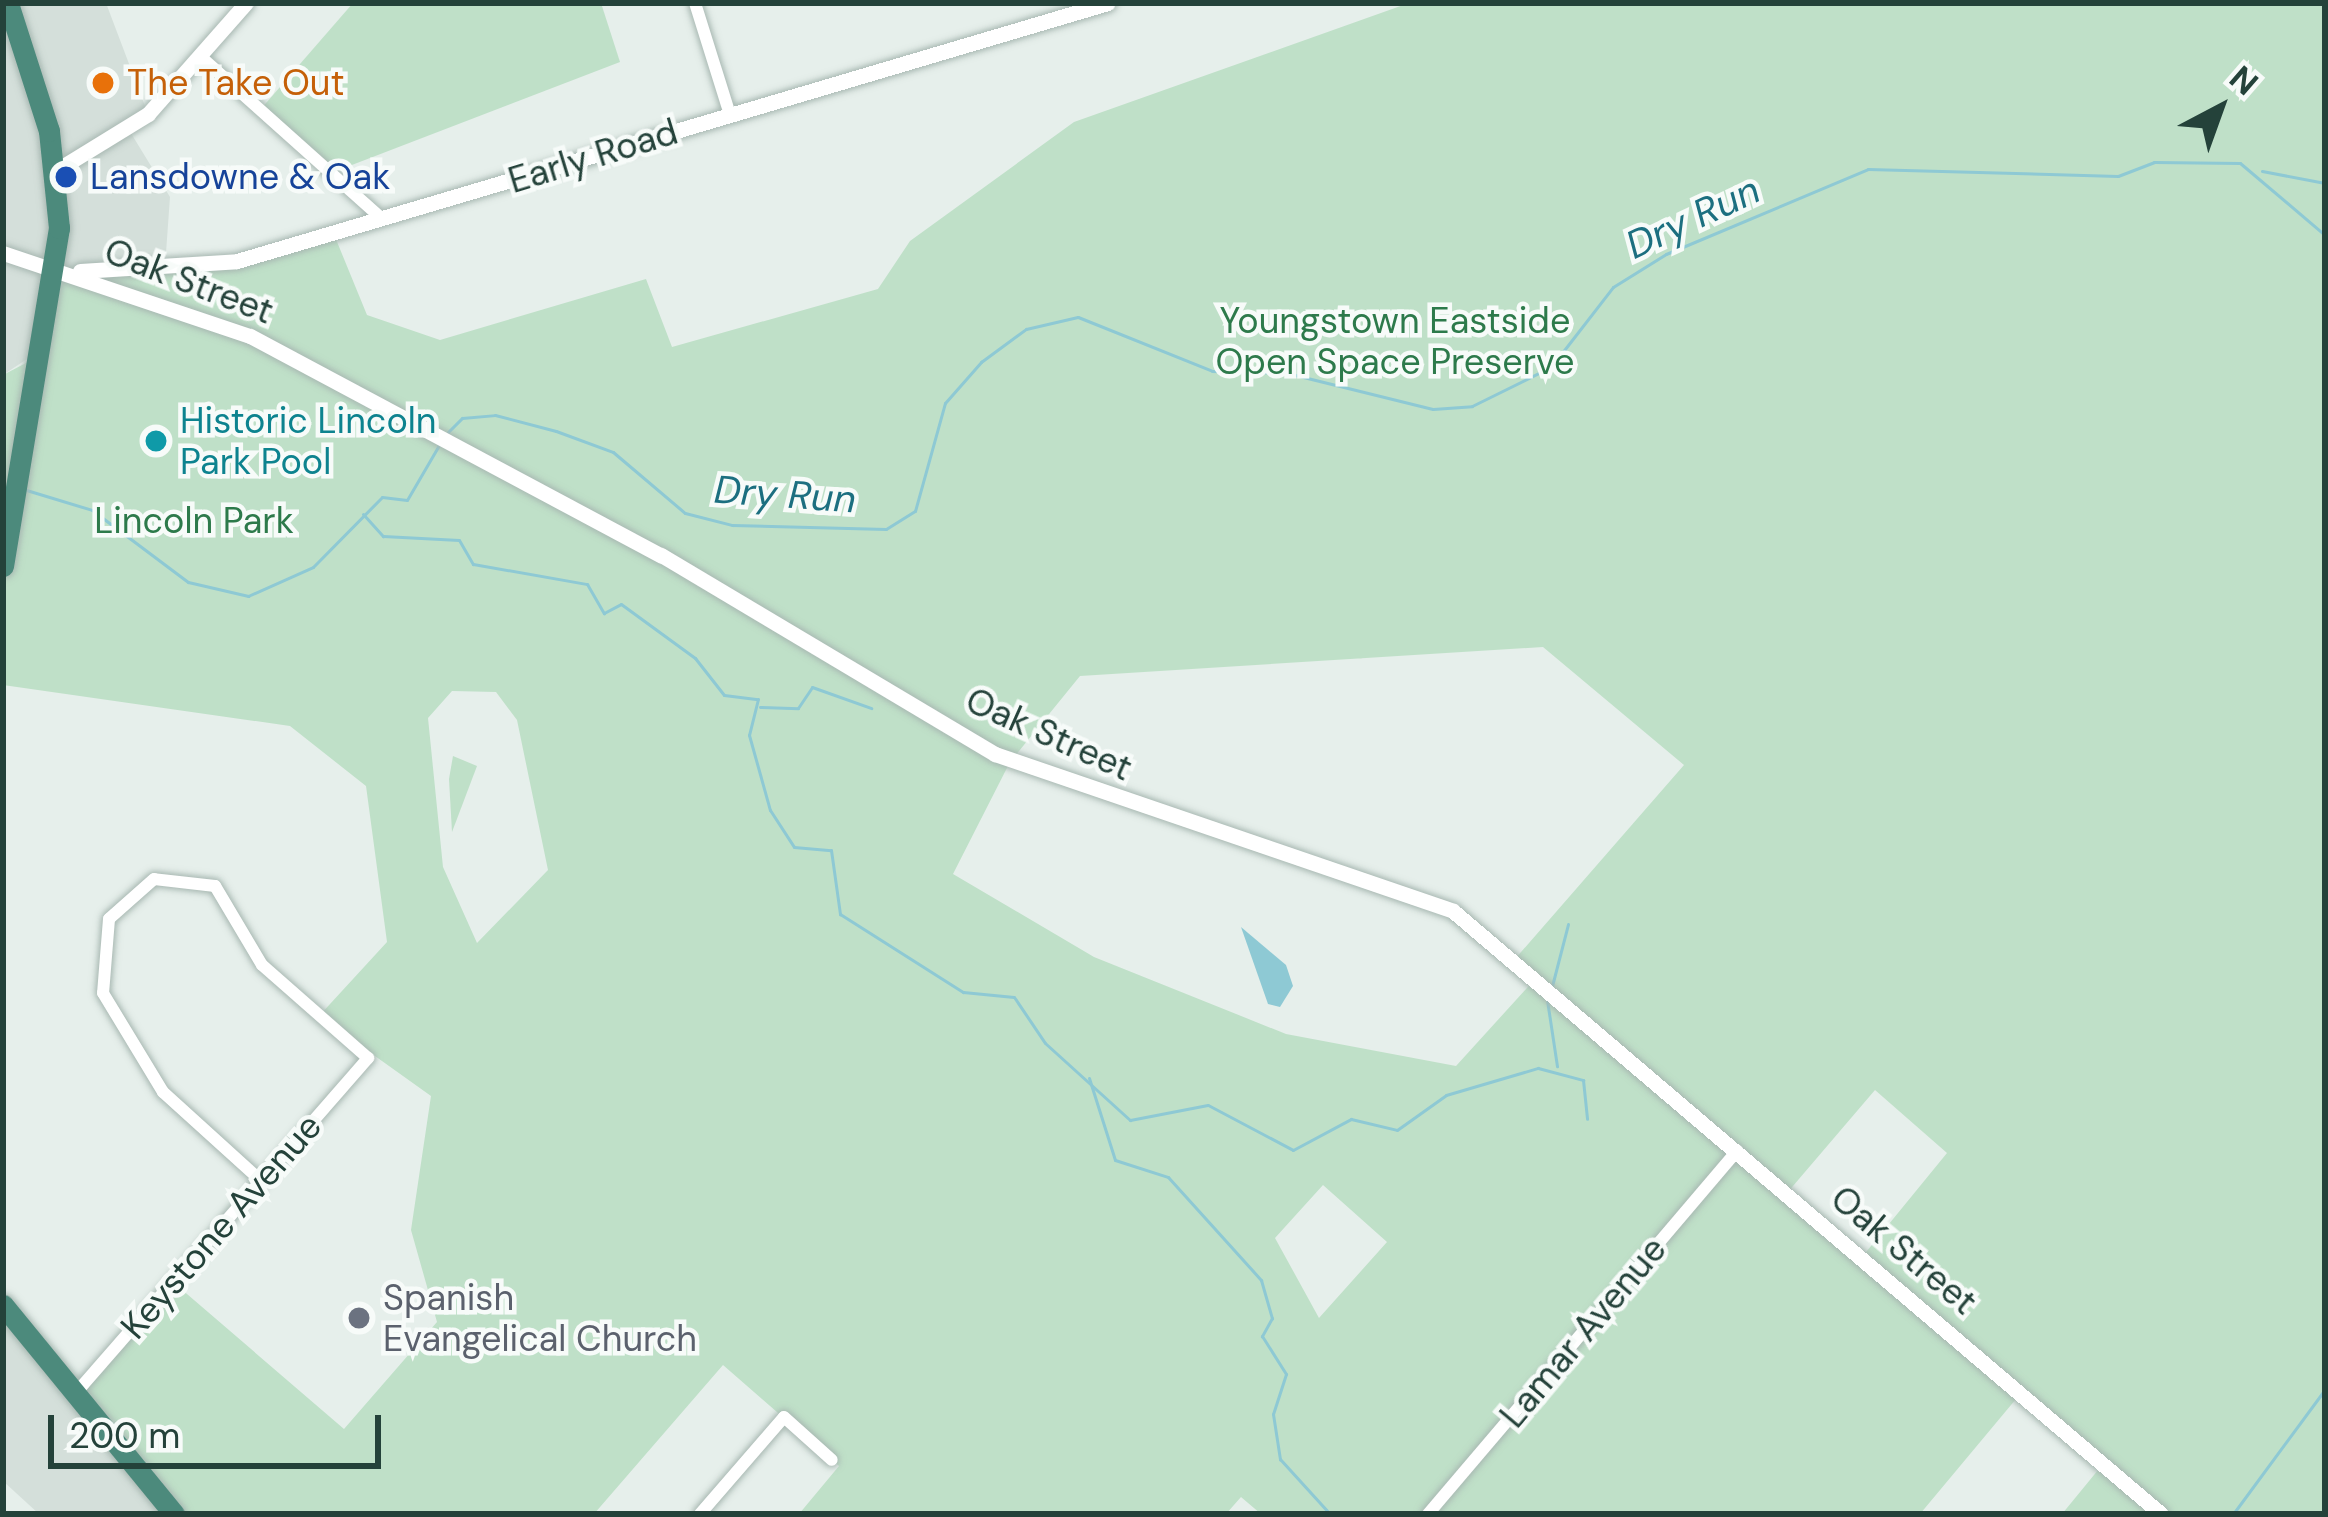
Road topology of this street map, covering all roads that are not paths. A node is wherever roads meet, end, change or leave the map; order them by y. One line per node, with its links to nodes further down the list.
1 (8, 3): 7 (highway, Oak Street)
2 (246, 3): 5 (street)
3 (695, 3): 6 (street)
4 (1108, 3): 6 (street, Early Road)
5 (200, 56): 7 (street); 8 (street)
6 (730, 115): 8 (street, Early Road)
7 (57, 170): 10 (highway, Oak Street)
8 (381, 218): 10 (street, Early Road)
9 (3, 253): 10 (street)
10 (64, 270): 11 (highway); 12 (street, Oak Street)
11 (3, 566)
12 (1737, 1151): 19 (street, Lamar Avenue); 20 (street, Oak Street)
13 (261, 1180): 13 (street, Keystone Avenue); 15 (street, Keystone Avenue)
14 (3, 1305): 15 (highway)
15 (74, 1395): 17 (highway)
16 (832, 1460): 18 (street)
17 (165, 1511)
18 (700, 1514)
19 (1428, 1514)
20 (2161, 1514)

